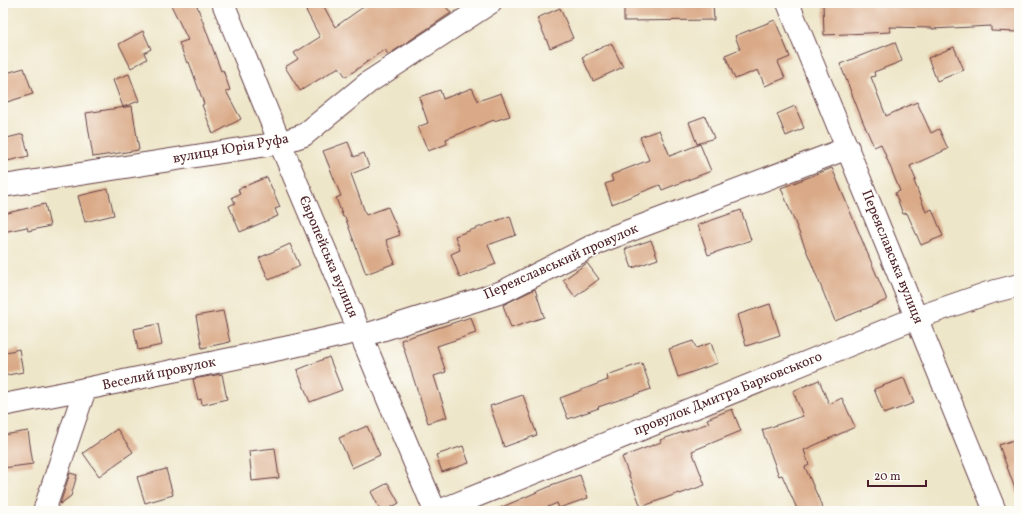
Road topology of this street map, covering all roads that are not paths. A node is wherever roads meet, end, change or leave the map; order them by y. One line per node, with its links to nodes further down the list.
1 (223, 3): 4 (street, Європейська вулиця)
2 (490, 3): 4 (street, вулиця Юрія Руфа)
3 (788, 3): 5 (street, Переяславська вулиця)
4 (280, 143): 6 (street, вулиця Юрія Руфа); 9 (street, Європейська вулиця)
5 (848, 148): 8 (street, Переяславська вулиця); 9 (street, Переяславський провулок)
6 (3, 186)
7 (1019, 285): 8 (street, провулок Дмитра Барковського)
8 (916, 318): 14 (street, провулок Дмитра Барковського); 15 (street, Переяславська вулиця)
9 (361, 334): 10 (street, Веселий провулок); 13 (street, Європейська вулиця)
10 (85, 389): 11 (street); 12 (street, Веселий провулок)
11 (3, 405)
12 (44, 511)
13 (435, 511)
14 (439, 511)
15 (995, 511)

